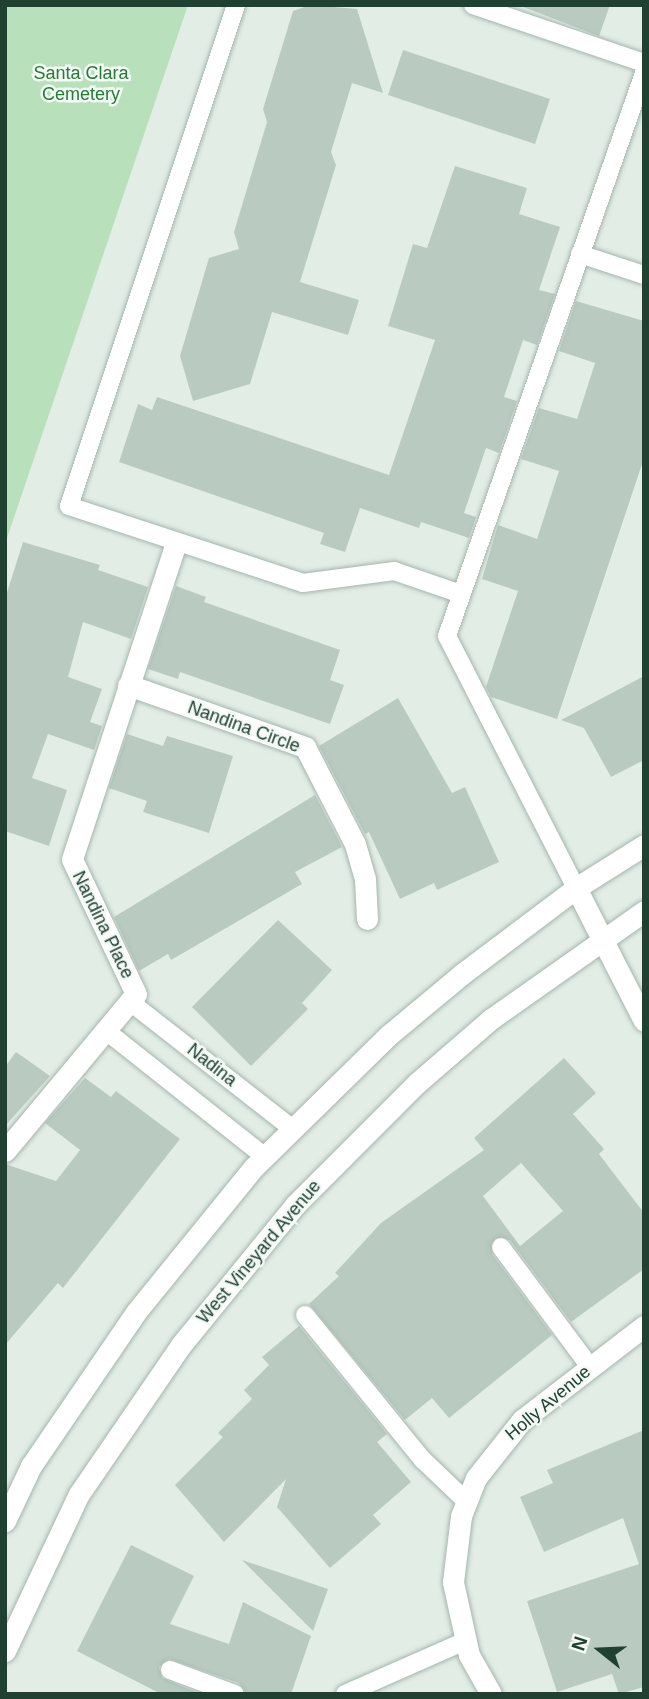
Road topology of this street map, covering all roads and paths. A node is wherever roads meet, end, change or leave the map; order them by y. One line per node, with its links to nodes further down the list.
1 (236, 5): 7 (lane)
2 (473, 5): 3 (lane)
3 (644, 63)
4 (644, 72): 5 (lane)
5 (580, 254): 6 (lane); 8 (lane)
6 (644, 275)
7 (176, 543): 8 (lane); 9 (main road, Nandina Place)
8 (461, 594): 11 (lane)
9 (128, 685): 13 (main road, Nandina Circle); 15 (main road, Nandina Place)
10 (644, 845): 11 (main road)
11 (576, 888): 14 (main road); 18 (main road)
12 (644, 911): 14 (main road, West Vineyard Avenue)
13 (367, 919)
14 (601, 939): 16 (main road); 28 (main road, West Vineyard Avenue)
15 (129, 1001): 17 (main road, Nandina Place); 18 (lane, Nadina)
16 (644, 1021)
17 (105, 1030): 19 (main road, Nandina Place); 20 (lane)
18 (293, 1129): 20 (main road)
19 (5, 1151)
20 (265, 1157): 26 (main road)
21 (501, 1247): 24 (lane)
22 (305, 1315): 25 (lane)
23 (644, 1326): 24 (main road, Holly Avenue)
24 (590, 1367): 25 (main road, Holly Avenue)
25 (467, 1502): 27 (main road, Holly Avenue)
26 (5, 1521)
27 (465, 1641): 31 (lane); 32 (main road, Holly Avenue)
28 (5, 1651)
29 (170, 1670): 30 (lane)
30 (235, 1694)
31 (345, 1694)
32 (491, 1694)

